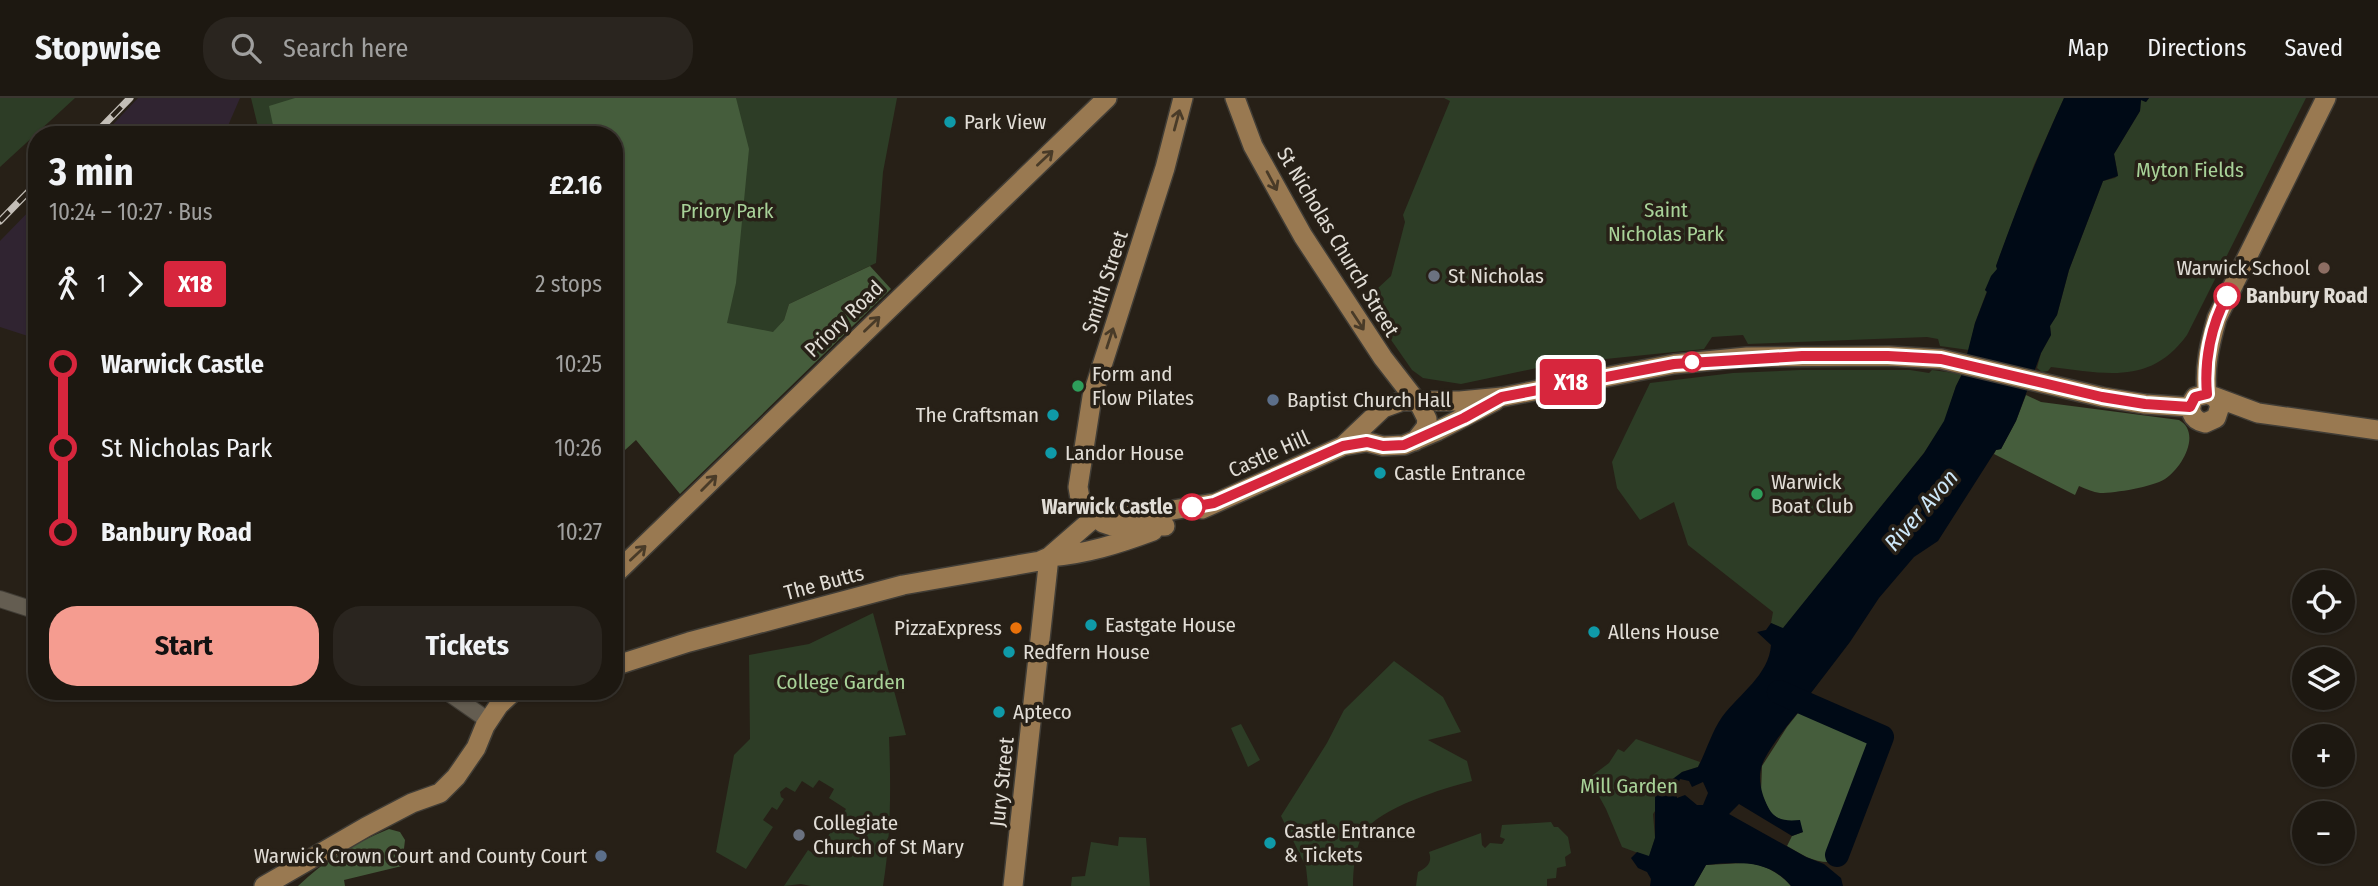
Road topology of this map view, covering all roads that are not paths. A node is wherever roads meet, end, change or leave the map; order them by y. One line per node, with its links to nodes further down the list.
1 (1107, 98): 18 (main road, Priory Road, one-way to 1)
2 (1183, 98): 15 (main road, Smith Street, one-way to 2)
3 (1234, 98): 7 (main road, St Nicholas Church Street, one-way to 7)
4 (2326, 98): 5 (main road)
5 (2211, 396): 8 (main road); 9 (main road); 10 (main road)
6 (1502, 397): 7 (main road); 8 (main road); 12 (main road)
7 (1416, 401): 12 (main road); 13 (main road, Castle Hill)
8 (2190, 407): 10 (main road)
9 (2258, 413): 10 (main road); 11 (main road)
10 (2216, 418)
11 (2378, 430)
12 (1413, 441): 13 (main road, Castle Hill)
13 (1343, 446): 14 (main road, Castle Hill)
14 (1214, 503): 15 (main road, Castle Hill); 16 (main road, Castle Hill)
15 (1095, 517): 16 (main road, Castle Hill); 17 (main road)
16 (1165, 526): 17 (main road, Castle Hill)
17 (1049, 557): 21 (main road, The Butts); 28 (main road, Jury Street)
18 (623, 566)
19 (0, 599): 20 (street)
20 (28, 608)
21 (623, 663)
22 (457, 700): 24 (street)
23 (501, 700): 24 (main road)
24 (487, 724): 25 (main road)
25 (298, 865): 26 (main road); 27 (main road)
26 (264, 886)
27 (284, 886)
28 (1013, 886)

